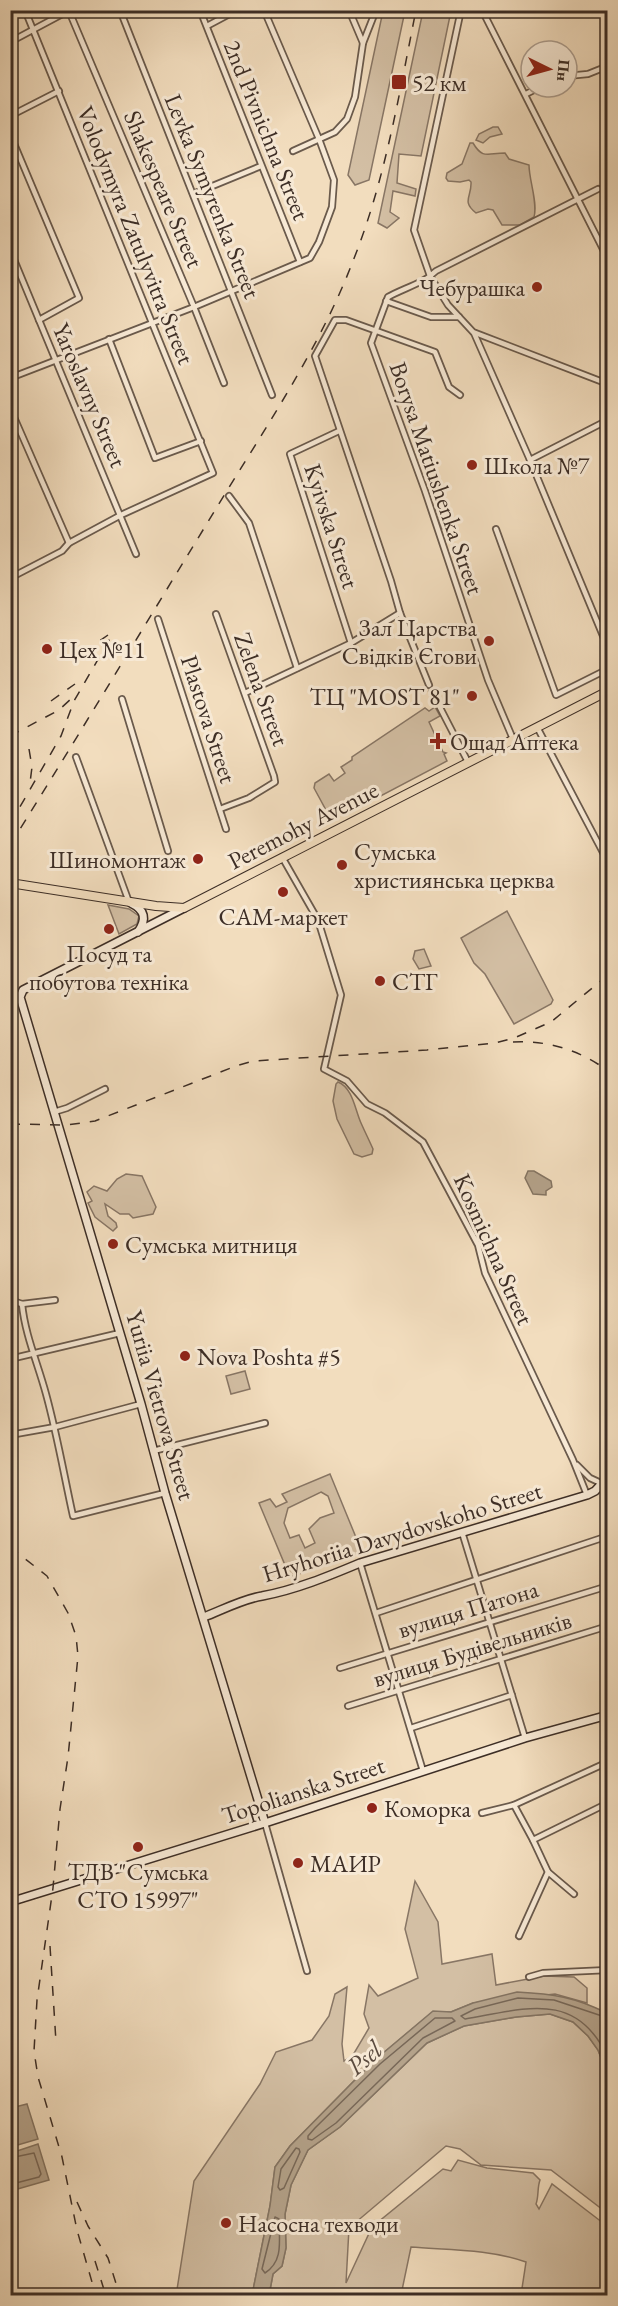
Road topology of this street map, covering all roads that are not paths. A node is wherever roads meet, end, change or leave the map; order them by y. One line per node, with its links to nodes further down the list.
1 (25, 10): 12 (street, Volodymyra Zatulyvitra Street)
2 (120, 10): 26 (street, Levka Symyrenka Street)
3 (200, 10): 11 (street, 2nd Pivnichna Street)
4 (237, 10): 11 (street)
5 (264, 10): 22 (street)
6 (349, 10): 14 (street)
7 (376, 10): 14 (street)
8 (461, 10): 31 (street)
9 (482, 10): 17 (street)
10 (69, 11): 12 (street); 34 (street, Shakespeare Street)
11 (207, 26): 24 (street, 2nd Pivnichna Street)
12 (33, 31): 13 (street); 18 (street, Volodymyra Zatulyvitra Street)
13 (10, 42)
14 (363, 43): 22 (street)
15 (608, 66): 16 (street)
16 (579, 75)
17 (519, 81)
18 (59, 92): 20 (street); 37 (street, Volodymyra Zatulyvitra Street)
19 (528, 99): 27 (street)
20 (10, 116)
21 (10, 134): 36 (street)
22 (319, 139): 23 (street); 30 (street)
23 (292, 151)
24 (261, 165): 26 (street); 30 (street, 2nd Pivnichna Street)
25 (598, 189): 27 (street)
26 (193, 194): 32 (street, Levka Symyrenka Street)
27 (578, 200): 29 (street); 31 (street)
28 (10, 250): 36 (street, Yaroslavny Street)
29 (608, 259)
30 (300, 262): 32 (street)
31 (430, 276): 33 (street); 35 (street)
32 (231, 291): 34 (street); 45 (street, Levka Symyrenka Street)
33 (387, 299): 35 (street); 38 (street, Borysa Matiushenka Street)
34 (194, 306): 37 (street); 43 (street, Shakespeare Street)
35 (459, 317): 39 (street)
36 (39, 320): 41 (street, Yaroslavny Street)
37 (152, 322): 40 (street); 50 (street, Volodymyra Zatulyvitra Street)
38 (375, 329): 46 (street); 49 (street); 72 (street, Borysa Matiushenka Street)
39 (473, 332): 44 (street); 51 (street)
40 (110, 339): 41 (street); 50 (street)
41 (57, 359): 42 (street); 53 (street, Yaroslavny Street)
42 (10, 378)
43 (224, 383)
44 (608, 384)
45 (272, 395)
46 (460, 395)
47 (10, 408): 55 (street)
48 (608, 420): 51 (street)
49 (339, 431): 59 (street); 62 (street, Kyivska Street)
50 (201, 441): 53 (street, Volodymyra Zatulyvitra Street)
51 (530, 460): 63 (street)
52 (229, 496): 64 (street)
53 (121, 515): 55 (street); 56 (street, Yaroslavny Street)
54 (496, 529): 65 (street)
55 (69, 543): 58 (street)
56 (136, 554)
57 (10, 568): 58 (street)
58 (12, 577)
59 (400, 613): 62 (street); 66 (street)
60 (216, 614): 69 (street, Zelena Street)
61 (158, 619): 75 (street, Plastova Street)
62 (351, 643): 64 (street)
63 (608, 648)
64 (297, 668): 69 (street)
65 (608, 669)
66 (429, 685)
67 (608, 691): 71 (main road, Peremohy Avenue)
68 (432, 692): 74 (street)
69 (245, 693): 75 (street, Zelena Street)
70 (122, 699): 77 (street)
71 (537, 727): 72 (main road, Peremohy Avenue); 79 (street)
72 (513, 739): 74 (main road, Peremohy Avenue)
73 (76, 757): 81 (street)
74 (468, 762): 78 (main road, Peremohy Avenue)
75 (220, 809): 76 (street, Plastova Street)
76 (226, 829)
77 (168, 851)
78 (282, 857): 82 (main road, Peremohy Avenue); 100 (street, Kosmichna Street)
79 (608, 862)
80 (13, 884): 81 (main road)
81 (129, 902): 82 (main road); 83 (street)
82 (184, 908): 83 (street, Peremohy Avenue)
83 (136, 934): 84 (street, Peremohy Avenue)
84 (20, 997): 88 (street, Yuriia Vietrova Street)
85 (608, 1009): 86 (street)
86 (608, 1020)
87 (105, 1089): 88 (street)
88 (54, 1112): 92 (street, Yuriia Vietrova Street)
89 (10, 1300): 91 (street)
90 (55, 1300): 91 (street)
91 (22, 1304): 93 (street)
92 (120, 1333): 93 (street); 95 (street, Yuriia Vietrova Street)
93 (35, 1354): 94 (street); 97 (street)
94 (10, 1359)
95 (141, 1404): 97 (street); 99 (street, Yuriia Vietrova Street)
96 (265, 1423): 99 (street)
97 (55, 1427): 98 (street); 103 (street)
98 (10, 1435)
99 (153, 1451): 103 (street, Yuriia Vietrova Street)
100 (573, 1460): 102 (street); 104 (street, Kosmichna Street)
101 (608, 1477): 102 (street, Hryhoriia Davydovskoho Street)
102 (603, 1484): 104 (street, Hryhoriia Davydovskoho Street)
103 (165, 1493): 111 (street, Yuriia Vietrova Street)
104 (587, 1495): 105 (street, Hryhoriia Davydovskoho Street)
105 (462, 1532): 107 (street, Hryhoriia Davydovskoho Street); 108 (street)
106 (608, 1536): 108 (street)
107 (360, 1563): 110 (street); 111 (street, Hryhoriia Davydovskoho Street)
108 (477, 1581): 110 (street); 112 (street)
109 (608, 1586): 112 (street, вулиця Патона)
110 (376, 1613): 114 (street)
111 (204, 1617): 128 (street, Yuriia Vietrova Street)
112 (490, 1622): 114 (street, вулиця Патона); 115 (street)
113 (608, 1626): 115 (street, вулиця Будівельників)
114 (388, 1653): 116 (street, вулиця Патона); 117 (street)
115 (501, 1659): 117 (street, вулиця Будівельників); 118 (street)
116 (340, 1668)
117 (399, 1690): 119 (street, вулиця Будівельників); 121 (street)
118 (512, 1695): 121 (street); 122 (street)
119 (348, 1706)
120 (608, 1715): 122 (street, Topolianska Street)
121 (411, 1728): 124 (street)
122 (525, 1738): 124 (street, Topolianska Street)
123 (608, 1762): 126 (street)
124 (423, 1771): 128 (street, Topolianska Street)
125 (608, 1803): 129 (street)
126 (514, 1805): 127 (street); 129 (street)
127 (482, 1813)
128 (265, 1823): 132 (street, Topolianska Street); 135 (street)
129 (533, 1840): 130 (street)
130 (548, 1872): 131 (street); 133 (street)
131 (573, 1894)
132 (10, 1902)
133 (519, 1936)
134 (608, 1970): 136 (street)
135 (307, 1971)
136 (530, 1977)

